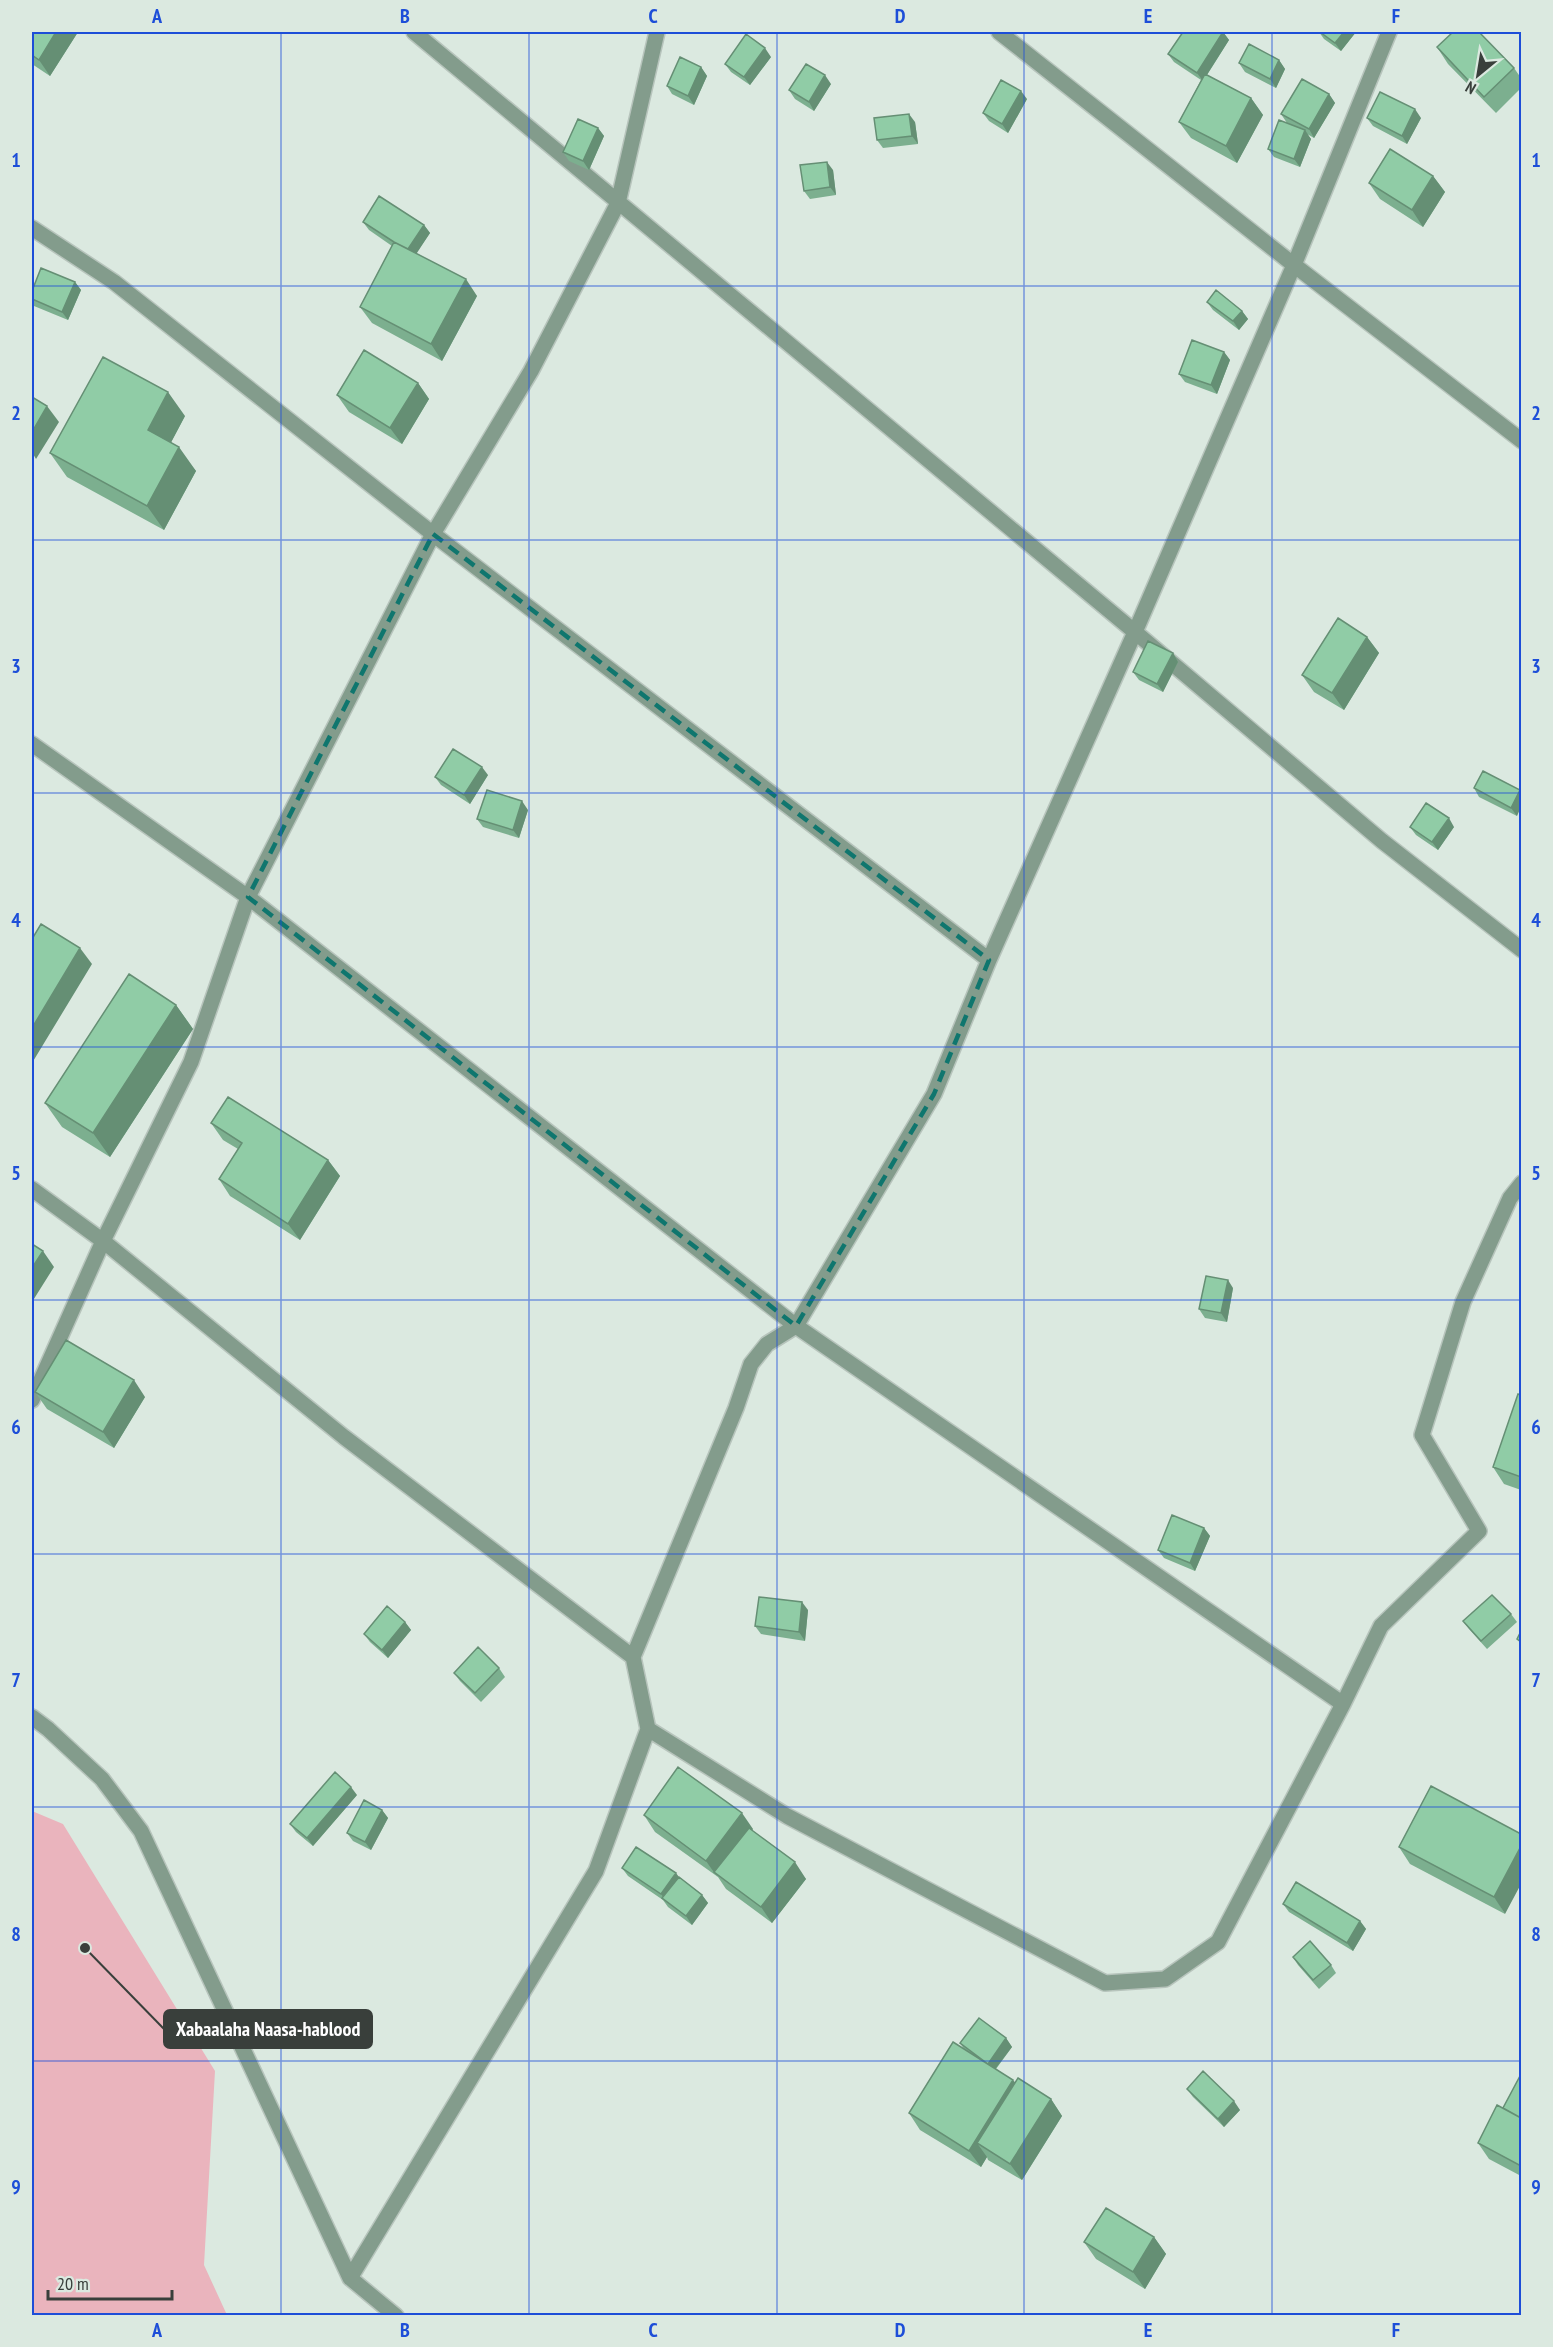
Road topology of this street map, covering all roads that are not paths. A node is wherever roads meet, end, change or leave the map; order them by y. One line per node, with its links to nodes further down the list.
1 (414, 32): 5 (street)
2 (657, 32): 5 (street)
3 (999, 32): 7 (street)
4 (1389, 32): 7 (street)
5 (618, 203): 9 (street); 10 (street)
6 (32, 228): 9 (street)
7 (1294, 265): 8 (street); 10 (street)
8 (1521, 441)
9 (433, 534): 12 (street); 14 (street)
10 (1135, 632): 13 (street); 14 (street)
11 (32, 744): 12 (street)
12 (248, 897): 17 (street); 18 (street)
13 (1521, 950)
14 (989, 960): 18 (street)
15 (1521, 1183): 21 (street)
16 (32, 1189): 17 (street)
17 (103, 1241): 19 (street); 20 (street)
18 (796, 1326): 20 (street); 21 (street)
19 (32, 1400)
20 (633, 1657): 23 (street)
21 (1343, 1704): 23 (street)
22 (32, 1717): 24 (street)
23 (648, 1729): 24 (street)
24 (350, 2278): 25 (street)
25 (396, 2316)

